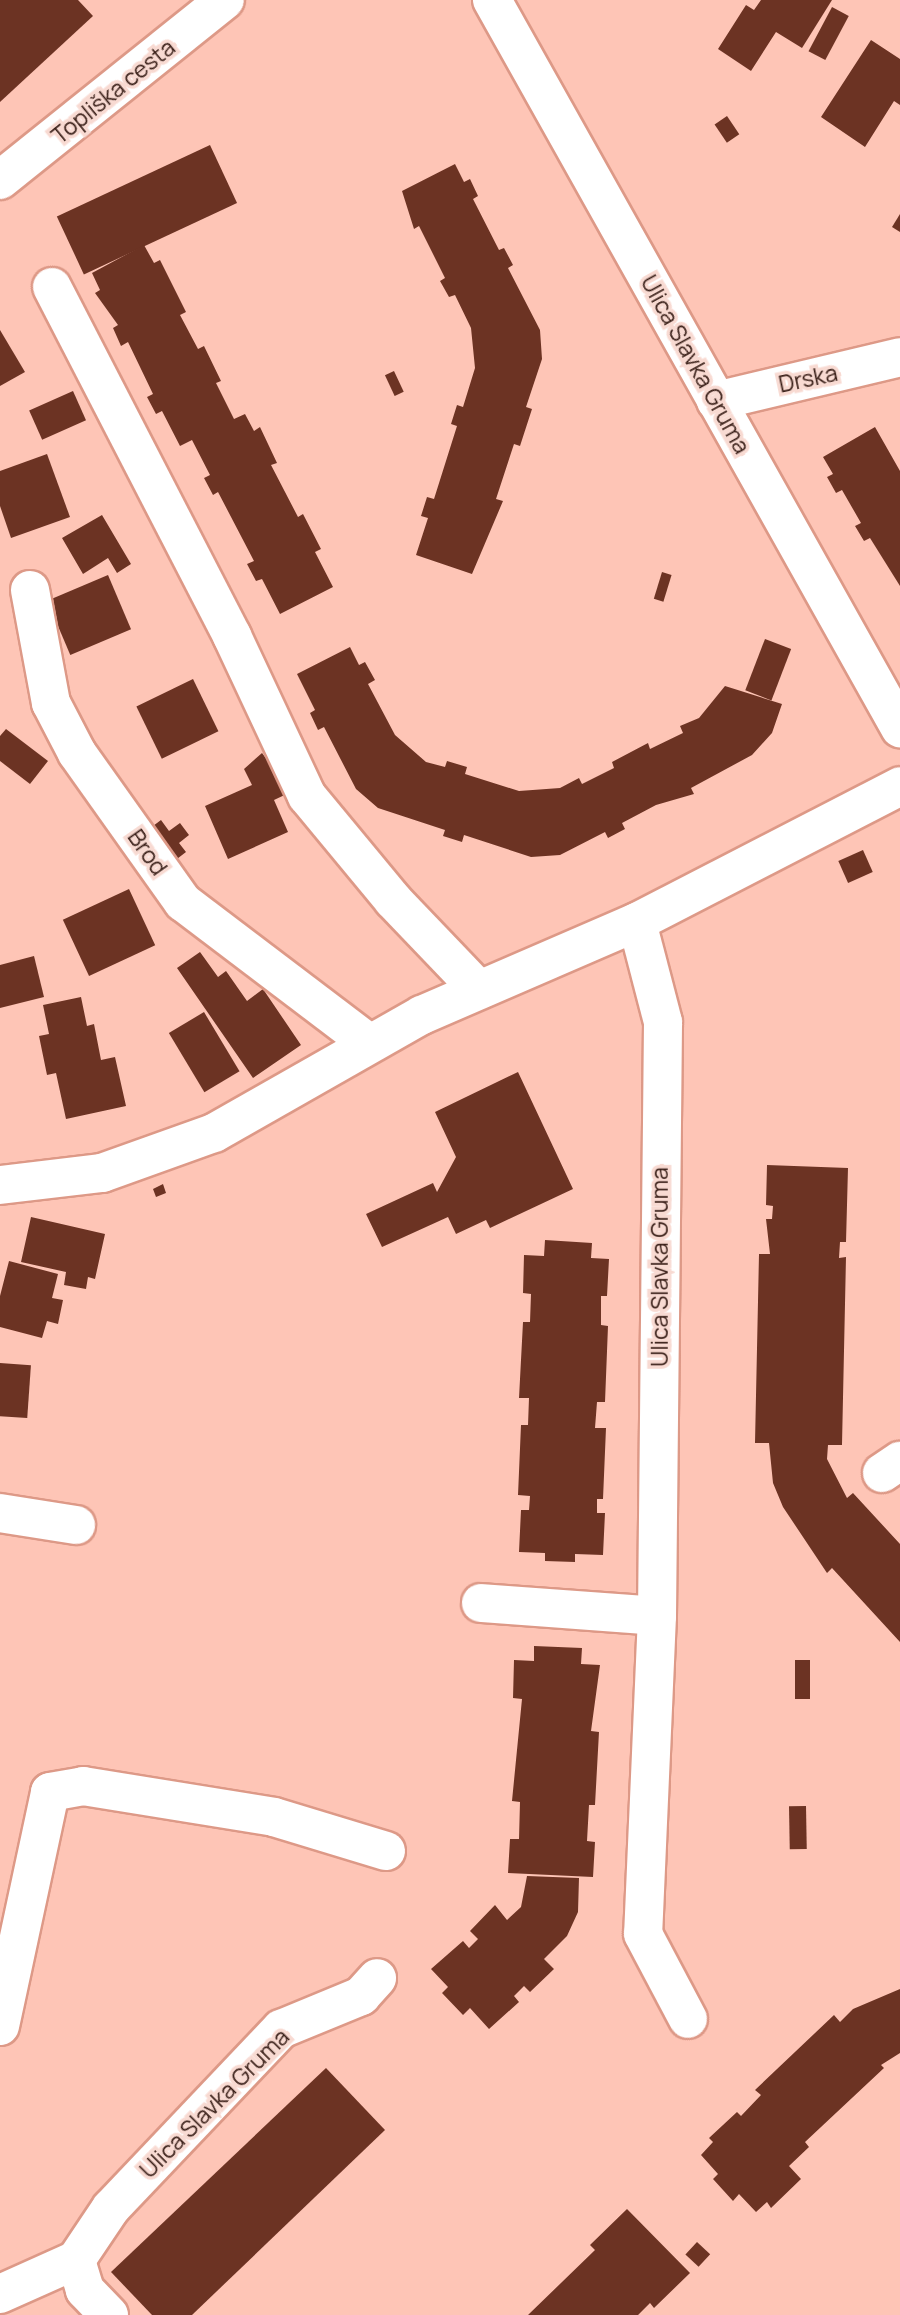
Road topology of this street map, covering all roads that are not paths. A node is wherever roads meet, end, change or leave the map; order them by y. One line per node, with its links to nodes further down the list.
1 (225, 0): 3 (street, Topliška cesta)
2 (492, 0): 6 (street, Ulica Slavka Gruma)
3 (0, 180)
4 (52, 287): 11 (street)
5 (900, 357): 6 (street, Drska)
6 (716, 401): 8 (street, Ulica Slavka Gruma)
7 (30, 590): 12 (street, Brod)
8 (900, 728)
9 (900, 786): 10 (street)
10 (637, 922): 11 (street); 17 (street, Ulica Slavka Gruma)
11 (479, 990): 12 (street)
12 (369, 1043): 13 (street)
13 (0, 1185)
14 (0, 1513): 15 (street)
15 (76, 1525)
16 (481, 1603): 17 (street)
17 (657, 1616): 20 (street, Ulica Slavka Gruma)
18 (386, 1851): 21 (street)
19 (377, 1978): 22 (street, Ulica Slavka Gruma)
20 (688, 2020)
21 (0, 2026)
22 (76, 2260): 23 (street); 24 (street)
23 (0, 2294)
24 (108, 2315)

